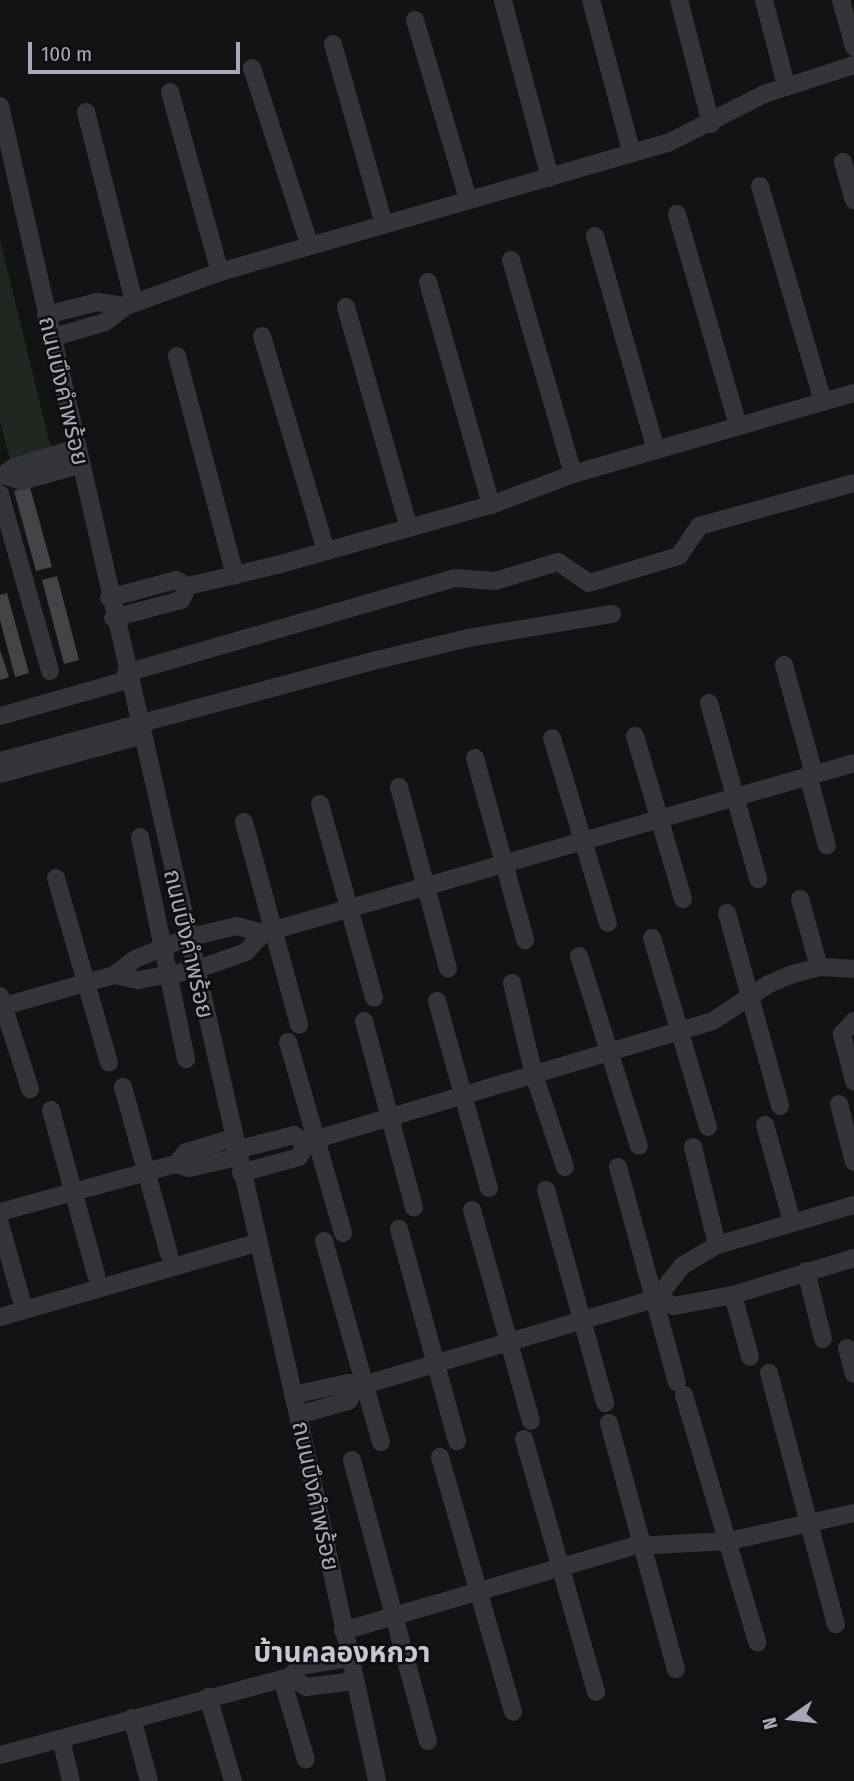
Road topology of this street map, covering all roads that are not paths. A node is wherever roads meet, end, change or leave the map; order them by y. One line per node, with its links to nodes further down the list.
1 (591, 0): 16 (street)
2 (679, 0): 15 (street)
3 (764, 0): 11 (street)
4 (841, 0): 8 (street)
5 (503, 1): 18 (street)
6 (415, 20): 20 (street)
7 (333, 44): 23 (street)
8 (854, 47)
9 (854, 65): 11 (street)
10 (252, 68): 25 (street)
11 (786, 85): 15 (street)
12 (170, 92): 27 (street)
13 (0, 106): 31 (street, ถนนบึงคำพร้อย)
14 (86, 112): 29 (street)
15 (711, 124): 16 (street)
16 (632, 154): 18 (street)
17 (844, 162): 21 (street)
18 (550, 178): 20 (street)
19 (760, 186): 36 (street)
20 (468, 199): 23 (street)
21 (854, 200)
22 (677, 214): 37 (street)
23 (384, 224): 25 (street)
24 (595, 236): 38 (street)
25 (310, 246): 27 (street)
26 (511, 260): 40 (street)
27 (220, 272): 29 (street)
28 (428, 282): 43 (street)
29 (130, 304): 31 (street); 33 (street)
30 (346, 307): 44 (street)
31 (46, 315): 33 (street, ถนนบึงคำพร้อย)
32 (262, 336): 45 (street)
33 (51, 338): 39 (street, ถนนบึงคำพร้อย)
34 (177, 356): 46 (street)
35 (854, 393): 36 (street)
36 (823, 402): 37 (street)
37 (738, 426): 38 (street)
38 (656, 450): 40 (street)
39 (78, 457): 41 (street); 48 (street, ถนนบึงคำพร้อย)
40 (573, 474): 43 (street)
41 (1, 479): 52 (street)
42 (854, 483): 53 (street)
43 (491, 505): 44 (street)
44 (409, 528): 45 (street)
45 (326, 551): 46 (street)
46 (234, 575): 47 (street)
47 (188, 586): 48 (street); 50 (street)
48 (108, 598): 50 (street, ถนนบึงคำพร้อย)
49 (612, 614): 56 (street)
50 (113, 618): 53 (street, ถนนบึงคำพร้อย)
51 (784, 665): 63 (street)
52 (50, 671)
53 (127, 676): 55 (street); 56 (street, ถนนบึงคำพร้อย)
54 (709, 703): 65 (street)
55 (0, 716)
56 (139, 728): 60 (street); 62 (street); 82 (street, ถนนบึงคำพร้อย)
57 (635, 736): 67 (street)
58 (552, 738): 70 (street)
59 (475, 758): 72 (street)
60 (0, 761)
61 (854, 763): 63 (street)
62 (0, 774)
63 (811, 775): 65 (street); 71 (street)
64 (399, 787): 75 (street)
65 (735, 797): 67 (street); 74 (street)
66 (320, 804): 78 (street)
67 (659, 819): 70 (street); 76 (street)
68 (244, 822): 81 (street)
69 (141, 837): 85 (street)
70 (583, 841): 72 (street); 80 (street)
71 (827, 846)
72 (504, 864): 75 (street); 84 (street)
73 (56, 878): 93 (street)
74 (758, 879)
75 (427, 886): 78 (street); 88 (street)
76 (683, 899)
77 (800, 899): 87 (street)
78 (349, 908): 81 (street); 96 (street)
79 (727, 913): 95 (street)
80 (608, 923)
81 (269, 932): 82 (street); 90 (street); 101 (street)
82 (187, 938): 85 (street); 90 (street, ถนนบึงคำพร้อย)
83 (652, 938): 102 (street)
84 (525, 940)
85 (166, 947): 91 (street); 92 (street)
86 (579, 956): 104 (street)
87 (818, 967): 89 (street); 95 (street)
88 (448, 969)
89 (854, 969)
90 (195, 971): 92 (street); 121 (street, ถนนบึงคำพร้อย)
91 (114, 975): 92 (street); 93 (street)
92 (171, 975): 105 (street)
93 (84, 982): 98 (street); 106 (street)
94 (512, 984): 107 (street)
95 (751, 996): 102 (street); 113 (street)
96 (374, 998)
97 (437, 1001): 111 (street)
98 (1, 1003): 110 (street)
99 (364, 1021): 115 (street)
100 (854, 1021): 108 (street)
101 (299, 1026)
102 (680, 1033): 104 (street); 117 (street)
103 (288, 1042): 118 (street)
104 (609, 1051): 107 (street); 119 (street)
105 (186, 1059)
106 (109, 1063)
107 (534, 1075): 111 (street); 123 (street)
108 (854, 1081)
109 (123, 1087): 125 (street)
110 (30, 1090)
111 (464, 1097): 115 (street); 126 (street)
112 (839, 1104): 122 (street)
113 (780, 1106)
114 (51, 1110): 128 (street)
115 (391, 1120): 118 (street); 130 (street)
116 (765, 1125): 133 (street)
117 (708, 1127)
118 (312, 1142): 121 (street); 136 (street)
119 (639, 1146)
120 (693, 1147): 139 (street)
121 (237, 1155): 125 (street); 138 (street, ถนนบึงคำพร้อย)
122 (854, 1162)
123 (565, 1167)
124 (618, 1167): 146 (street)
125 (146, 1173): 128 (street); 140 (street)
126 (489, 1188)
127 (546, 1190): 148 (street)
128 (75, 1192): 132 (street); 143 (street)
129 (854, 1205): 133 (street)
130 (414, 1207)
131 (472, 1210): 150 (street)
132 (0, 1212)
133 (792, 1222): 139 (street)
134 (0, 1224): 145 (street)
135 (399, 1229): 153 (street)
136 (343, 1233)
137 (324, 1241): 156 (street)
138 (257, 1242): 147 (street); 157 (street, ถนนบึงคำพร้อย)
139 (717, 1245): 146 (street)
140 (169, 1254)
141 (854, 1258): 142 (street)
142 (806, 1271): 144 (street); 149 (street)
143 (96, 1275)
144 (733, 1295): 146 (street); 152 (street)
145 (21, 1298)
146 (655, 1301): 148 (street); 169 (street)
147 (0, 1317)
148 (583, 1322): 150 (street); 158 (street)
149 (823, 1339)
150 (509, 1343): 153 (street); 160 (street)
151 (847, 1348): 155 (street)
152 (750, 1357)
153 (436, 1364): 156 (street); 163 (street)
154 (769, 1373): 168 (street)
155 (854, 1374)
156 (361, 1386): 157 (street); 159 (street); 164 (street)
157 (293, 1395): 159 (street, ถนนบึงคำพร้อย)
158 (605, 1403)
159 (298, 1415): 175 (street, ถนนบึงคำพร้อย)
160 (530, 1421)
161 (609, 1423): 170 (street)
162 (524, 1439): 171 (street)
163 (457, 1441)
164 (381, 1442)
165 (440, 1457): 172 (street)
166 (352, 1460): 173 (street)
167 (854, 1513): 168 (street)
168 (810, 1523): 169 (street); 174 (street)
169 (729, 1541): 170 (street); 176 (street)
170 (643, 1545): 171 (street); 178 (street)
171 (560, 1569): 172 (street); 181 (street)
172 (482, 1592): 173 (street); 183 (street)
173 (394, 1618): 175 (street); 186 (street)
174 (836, 1624)
175 (343, 1632): 177 (street, ถนนบึงคำพร้อย)
176 (757, 1642)
177 (349, 1658): 179 (street); 180 (street, ถนนบึงคำพร้อย)
178 (676, 1669)
179 (286, 1678): 180 (street); 182 (street); 188 (street)
180 (355, 1681): 192 (street, ถนนบึงคำพร้อย)
181 (596, 1692)
182 (208, 1697): 184 (street); 191 (street)
183 (513, 1712)
184 (132, 1718): 185 (street); 190 (street)
185 (61, 1739): 187 (street); 189 (street)
186 (428, 1741)
187 (0, 1755)
188 (306, 1760)
189 (71, 1781)
190 (149, 1781)
191 (233, 1781)
192 (377, 1781)

